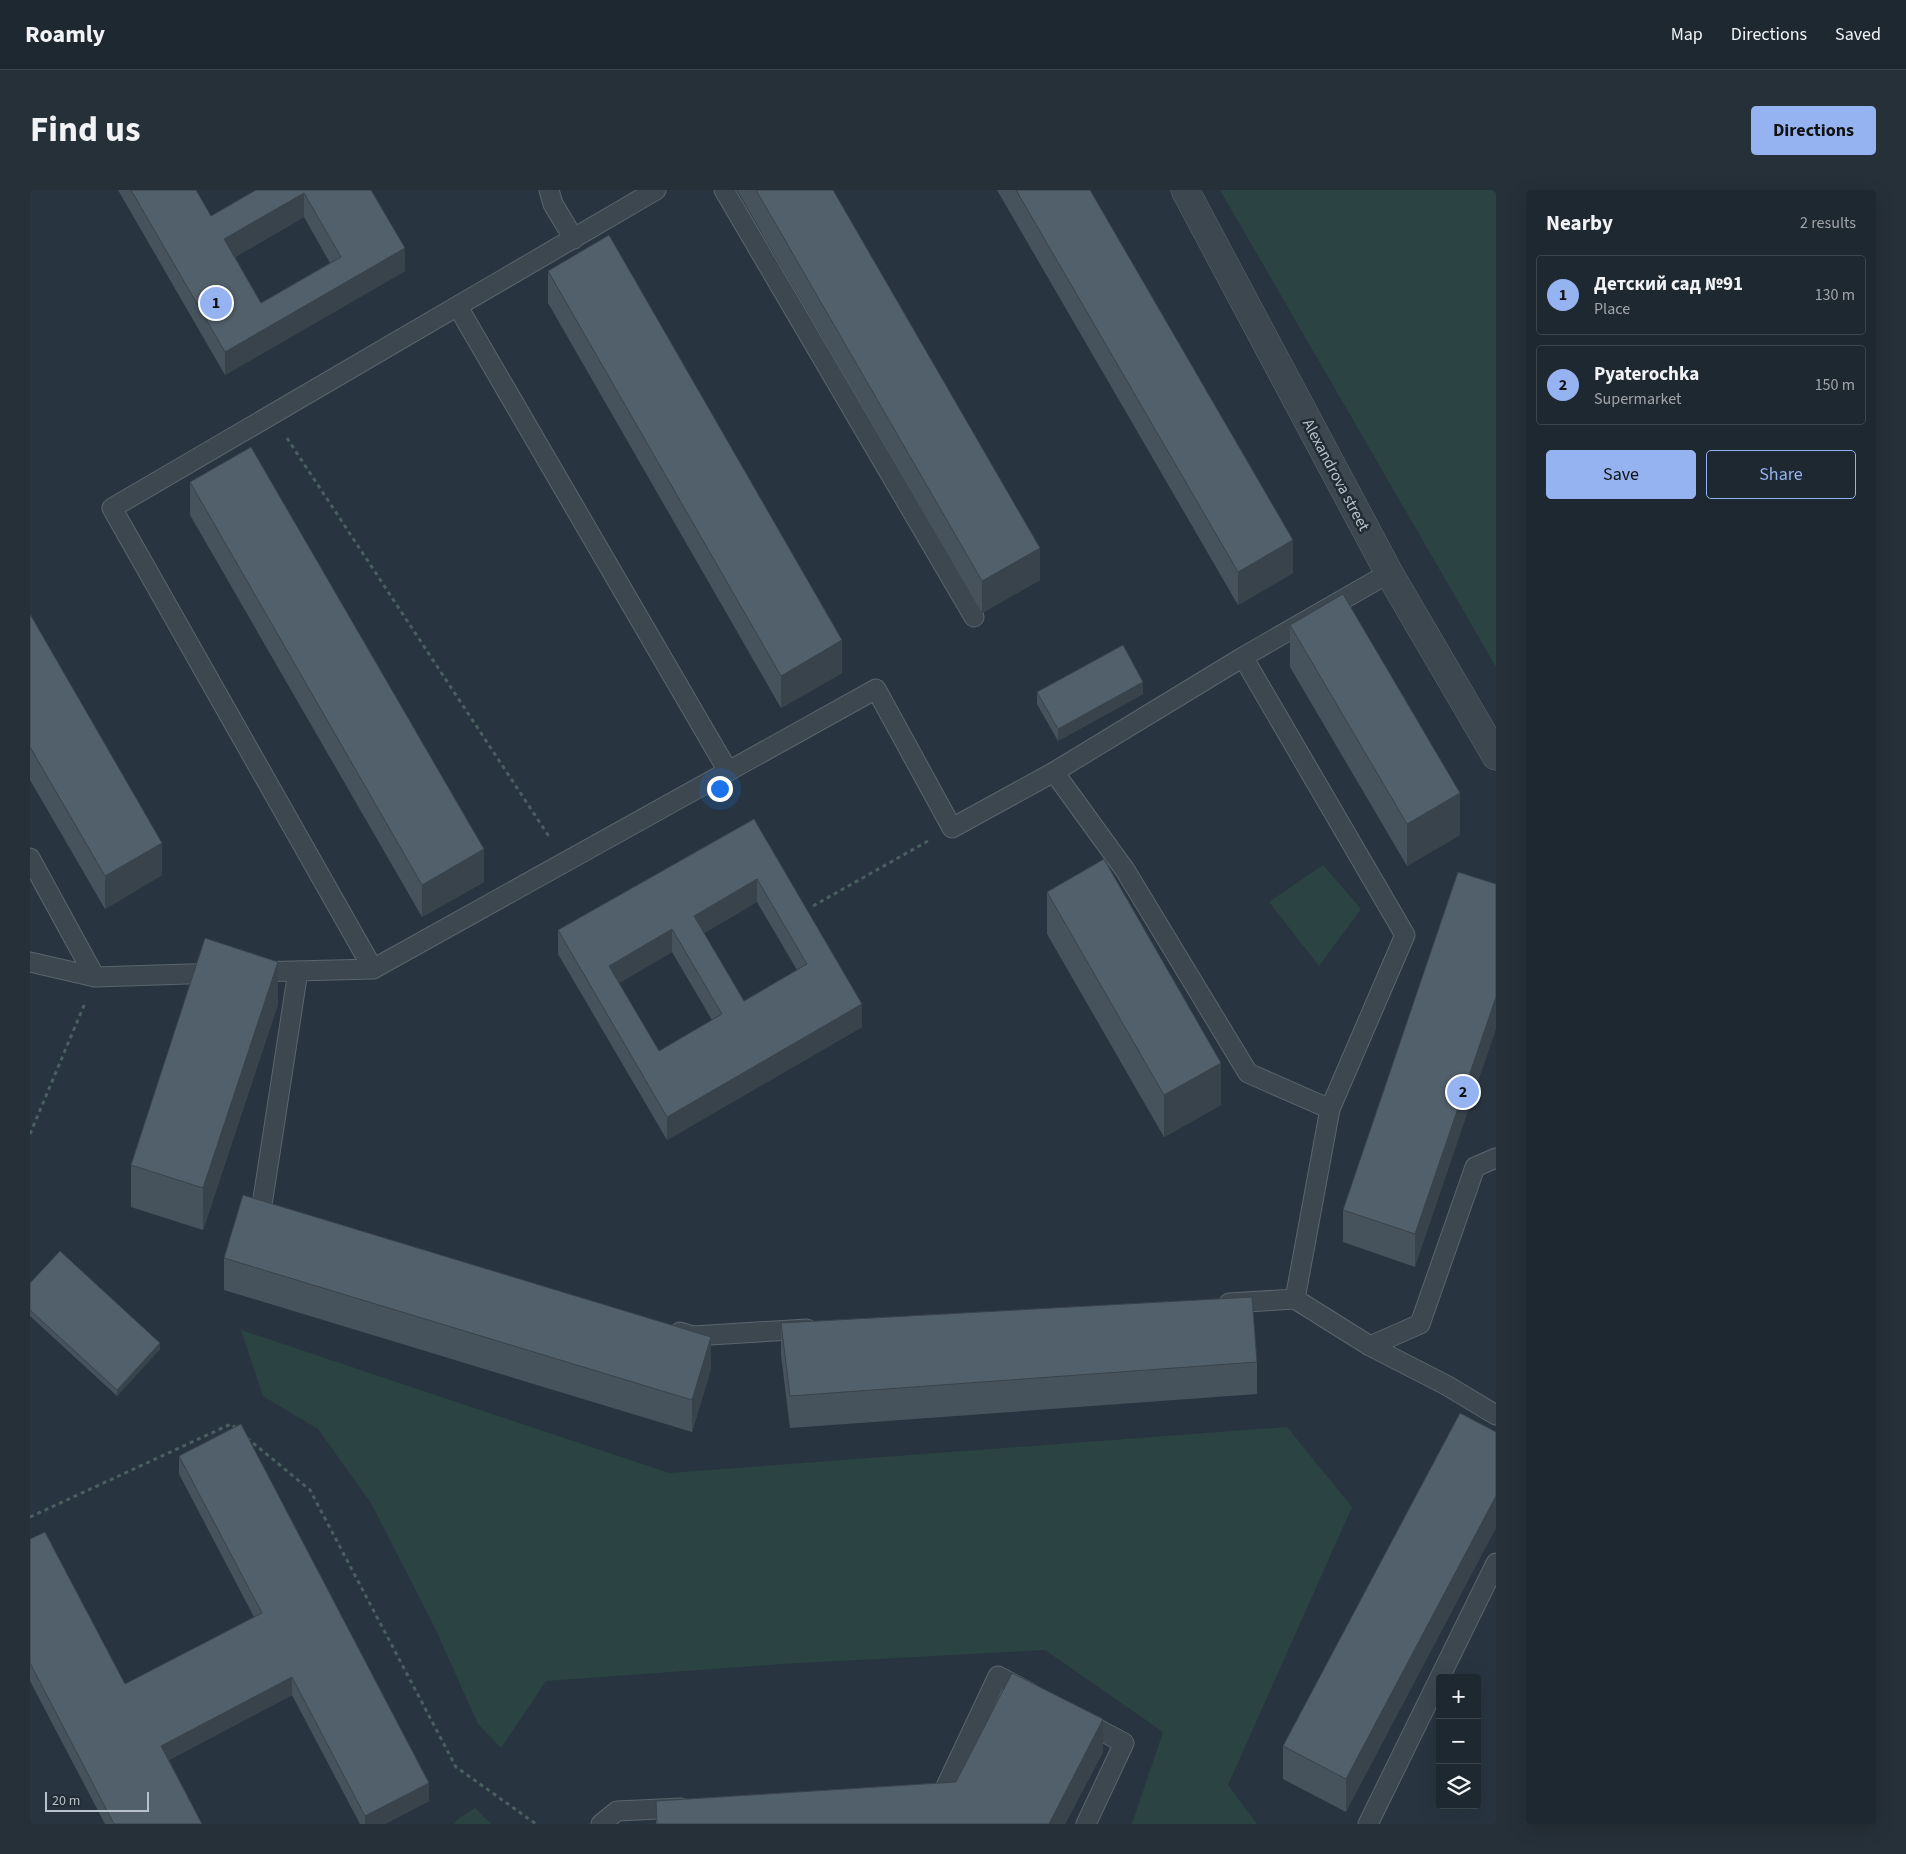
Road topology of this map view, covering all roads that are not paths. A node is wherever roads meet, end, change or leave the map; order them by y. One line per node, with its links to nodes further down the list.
1 (549, 190): 5 (lane)
2 (656, 190): 5 (lane)
3 (724, 190): 8 (lane)
4 (1184, 190): 7 (street, Alexandrova street)
5 (574, 239): 6 (lane)
6 (458, 307): 11 (lane); 15 (lane)
7 (1389, 574): 9 (lane); 10 (street, Alexandrova street)
8 (974, 617)
9 (1243, 658): 12 (lane); 18 (lane)
10 (1496, 756)
11 (728, 771): 12 (lane); 15 (lane)
12 (1054, 772): 18 (lane)
13 (30, 858): 17 (lane)
14 (30, 962): 17 (lane)
15 (373, 969): 16 (lane)
16 (298, 971): 17 (lane); 20 (lane)
17 (95, 977)
18 (1330, 1109): 21 (lane)
19 (1496, 1158): 25 (lane)
20 (289, 1226)
21 (1295, 1299): 22 (lane); 25 (lane)
22 (1216, 1304)
23 (664, 1328): 24 (lane)
24 (822, 1328)
25 (1370, 1346): 26 (lane)
26 (1496, 1415)
27 (1496, 1563): 34 (lane)
28 (1048, 1703): 30 (lane)
29 (1065, 1712): 33 (lane)
30 (911, 1798)
31 (695, 1808): 32 (lane)
32 (601, 1824)
33 (1086, 1824)
34 (1368, 1824)

